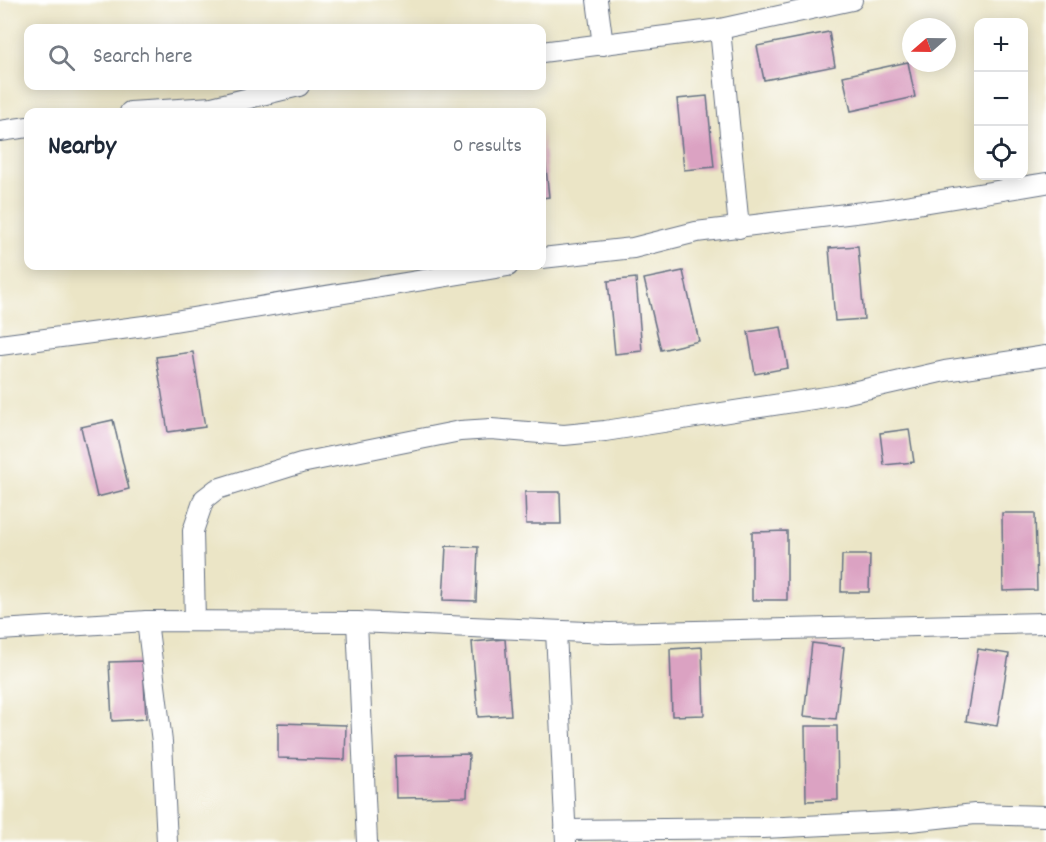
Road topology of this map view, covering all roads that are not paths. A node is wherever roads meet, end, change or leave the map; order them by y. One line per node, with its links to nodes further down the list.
1 (597, 0): 4 (street)
2 (852, 0): 3 (street)
3 (720, 29): 4 (street); 11 (street)
4 (603, 45): 5 (street)
5 (546, 52)
6 (282, 90): 7 (street)
7 (196, 108)
8 (24, 128): 9 (street)
9 (0, 131)
10 (1046, 183): 11 (street)
11 (739, 228): 12 (street)
12 (546, 258)
13 (484, 270): 14 (street)
14 (0, 345)
15 (1046, 356): 17 (street)
16 (147, 621): 17 (street); 20 (street); 25 (street)
17 (195, 621): 18 (street)
18 (357, 622): 21 (street); 26 (street)
19 (1046, 623): 21 (street)
20 (0, 630)
21 (556, 631): 24 (street)
22 (1046, 816): 23 (street)
23 (764, 835): 24 (street)
24 (566, 836)
25 (167, 842)
26 (367, 842)

